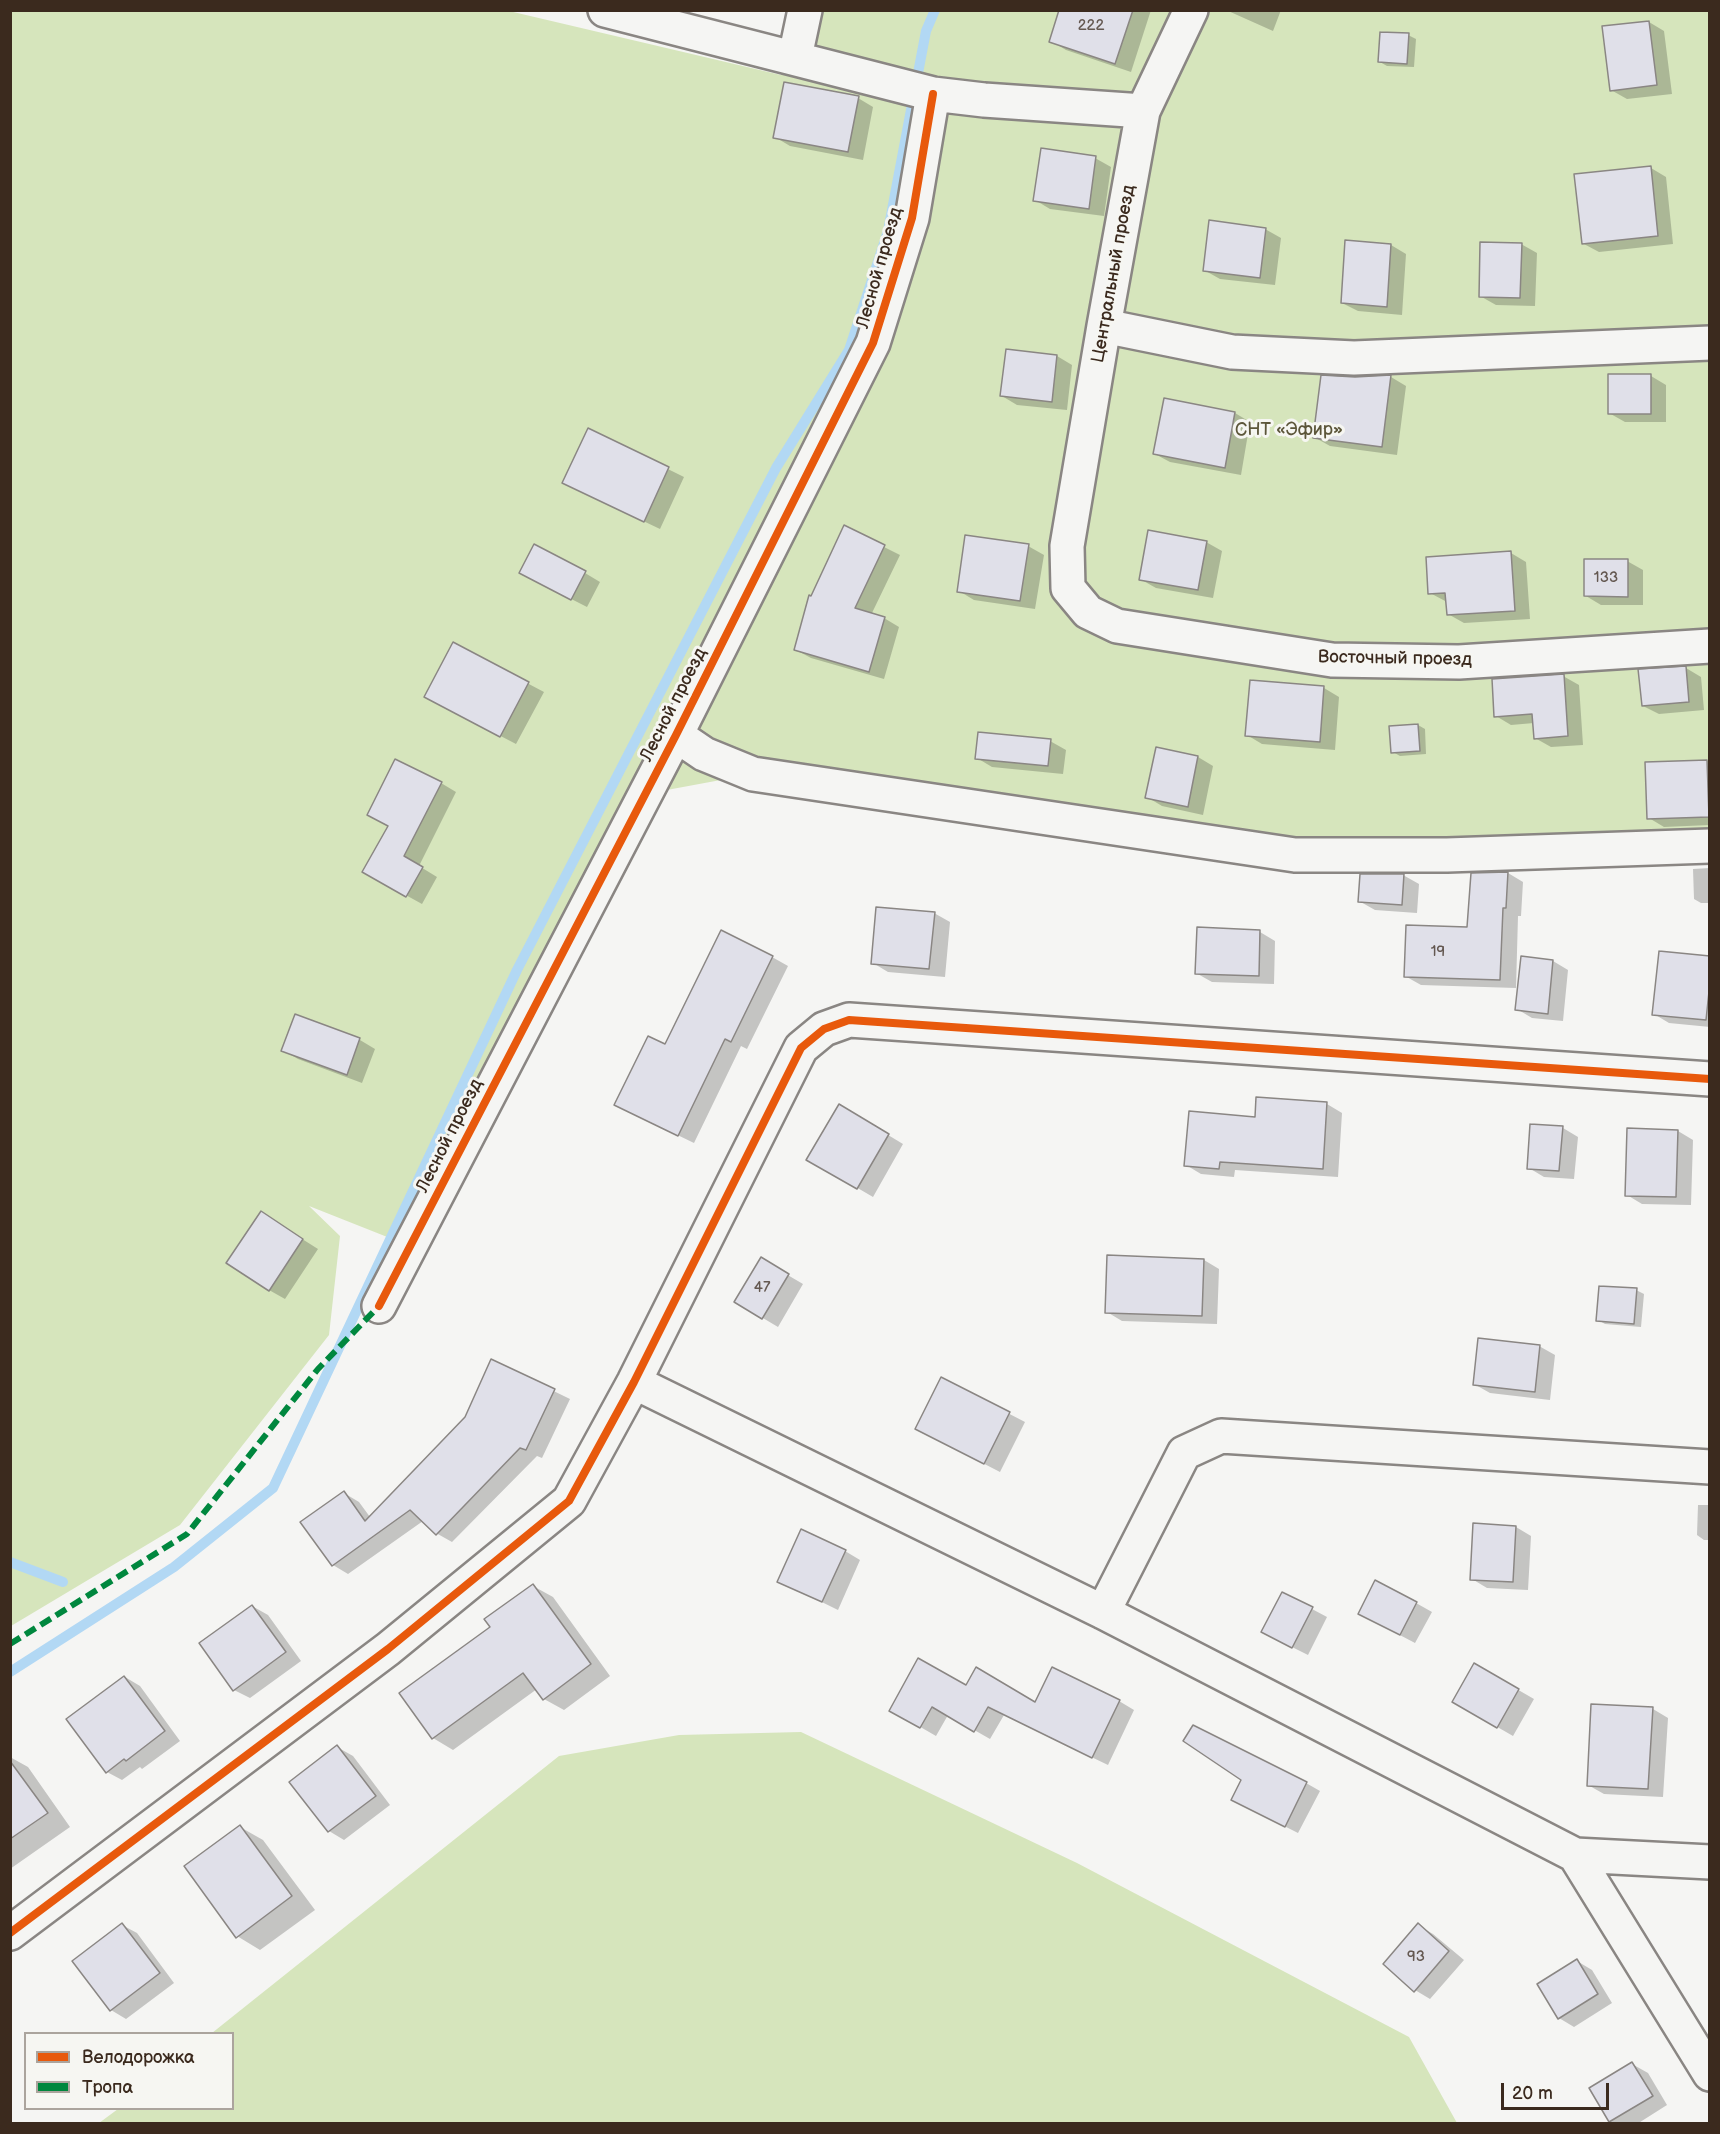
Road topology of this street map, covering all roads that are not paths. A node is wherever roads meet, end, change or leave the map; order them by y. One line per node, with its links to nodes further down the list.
1 (605, 10): 4 (street)
2 (805, 10): 4 (street)
3 (1191, 10): 6 (street, Центральный проезд)
4 (795, 57): 5 (street)
5 (933, 94): 6 (street); 11 (street, Лесной проезд)
6 (1143, 111): 7 (street, Центральный проезд)
7 (1104, 326): 8 (street); 9 (street, Центральный проезд)
8 (1710, 343)
9 (1067, 546): 10 (street, Восточный проезд)
10 (1710, 646)
11 (676, 735): 12 (street); 14 (street, Лесной проезд)
12 (1710, 846)
13 (1710, 1079): 15 (street)
14 (379, 1306)
15 (634, 1382): 17 (street); 20 (street)
16 (1710, 1467): 17 (street)
17 (1103, 1612): 18 (street)
18 (1575, 1855): 19 (street); 21 (street)
19 (1710, 1862)
20 (10, 1933)
21 (1710, 2074)

